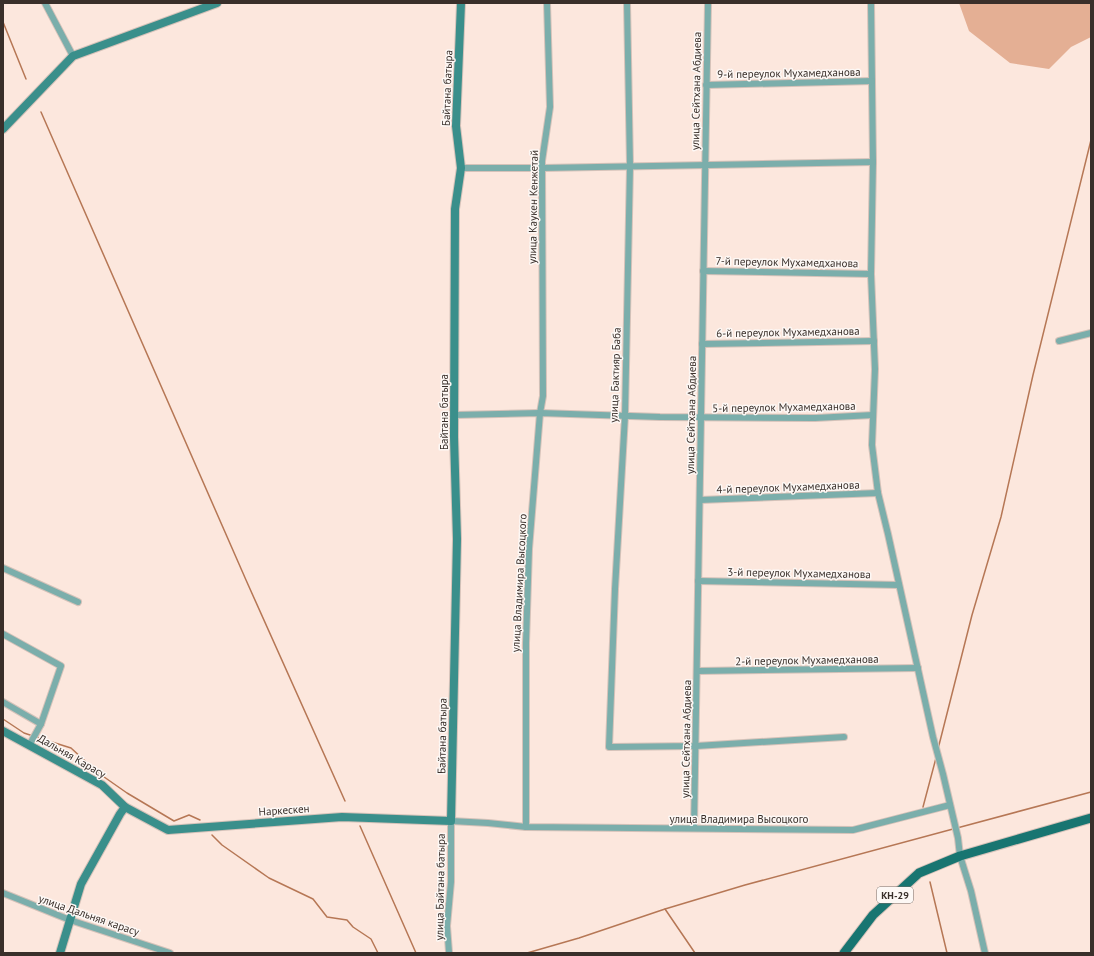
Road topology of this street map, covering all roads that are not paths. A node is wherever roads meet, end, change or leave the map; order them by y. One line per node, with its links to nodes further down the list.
1 (45, 3): 8 (street)
2 (217, 3): 8 (street)
3 (461, 3): 15 (street, Байтана батыра)
4 (547, 3): 16 (street, улица Каукен Кенжетай)
5 (627, 3): 14 (street, улица Бактияр Баба)
6 (708, 3): 10 (street, улица Сейтхана Абдиева)
7 (871, 3): 9 (street)
8 (74, 56): 11 (street)
9 (872, 81): 10 (street, 9-й переулок Мухамедханова); 12 (street)
10 (706, 85): 13 (street, улица Сейтхана Абдиева)
11 (3, 129)
12 (873, 162): 13 (street); 18 (street)
13 (705, 165): 14 (street); 17 (street, улица Сейтхана Абдиева)
14 (630, 166): 16 (street); 26 (street, улица Бактияр Баба)
15 (461, 168): 16 (street); 24 (street, Байтана батыра)
16 (542, 168): 23 (street, улица Каукен Кенжетай)
17 (703, 271): 18 (street, 7-й переулок Мухамедханова); 22 (street, улица Сейтхана Абдиева)
18 (871, 274): 20 (street)
19 (1091, 333): 21 (street)
20 (874, 341): 22 (street, 6-й переулок Мухамедханова); 25 (street)
21 (1059, 341)
22 (702, 344): 27 (street, улица Сейтхана Абдиева)
23 (540, 413): 24 (street, 5-й переулок Мухамедханова); 26 (street, 5-й переулок Мухамедханова); 47 (street, улица Владимира Высоцкого)
24 (454, 415): 46 (street, Байтана батыра)
25 (873, 415): 27 (street, 5-й переулок Мухамедханова); 28 (street)
26 (625, 416): 27 (street, 5-й переулок Мухамедханова); 42 (street, улица Бактияр Баба)
27 (701, 418): 29 (street, улица Сейтхана Абдиева)
28 (878, 493): 29 (street, 4-й переулок Мухамедханова); 32 (street)
29 (700, 500): 31 (street, улица Сейтхана Абдиева)
30 (3, 568): 33 (street)
31 (698, 581): 32 (street, 3-й переулок Мухамедханова); 36 (street, улица Сейтхана Абдиева)
32 (899, 585): 35 (street)
33 (78, 602)
34 (3, 634): 38 (street)
35 (918, 668): 36 (street, 2-й переулок Мухамедханова); 43 (street)
36 (697, 672): 42 (street, улица Сейтхана Абдиева)
37 (3, 702): 38 (street)
38 (40, 726): 41 (street)
39 (3, 731): 41 (street, Дальняя Карасу)
40 (844, 737): 42 (street)
41 (30, 744): 44 (street, Дальняя Карасу)
42 (696, 746): 48 (street, улица Сейтхана Абдиева)
43 (950, 805): 48 (street, улица Владимира Высоцкого); 49 (street)
44 (125, 807): 46 (street, Наркескен); 51 (street)
45 (1091, 818): 49 (main road, КН-29)
46 (451, 821): 47 (street, улица Владимира Высоцкого); 52 (street, улица Байтана батыра)
47 (526, 828): 48 (street, улица Владимира Высоцкого)
48 (694, 828)
49 (960, 856): 55 (main road, КН-29); 56 (street)
50 (3, 893): 51 (street, улица Дальняя карасу)
51 (70, 920): 53 (street); 54 (street, улица Дальняя карасу)
52 (449, 952)
53 (60, 953)
54 (170, 953)
55 (844, 953)
56 (985, 953)

